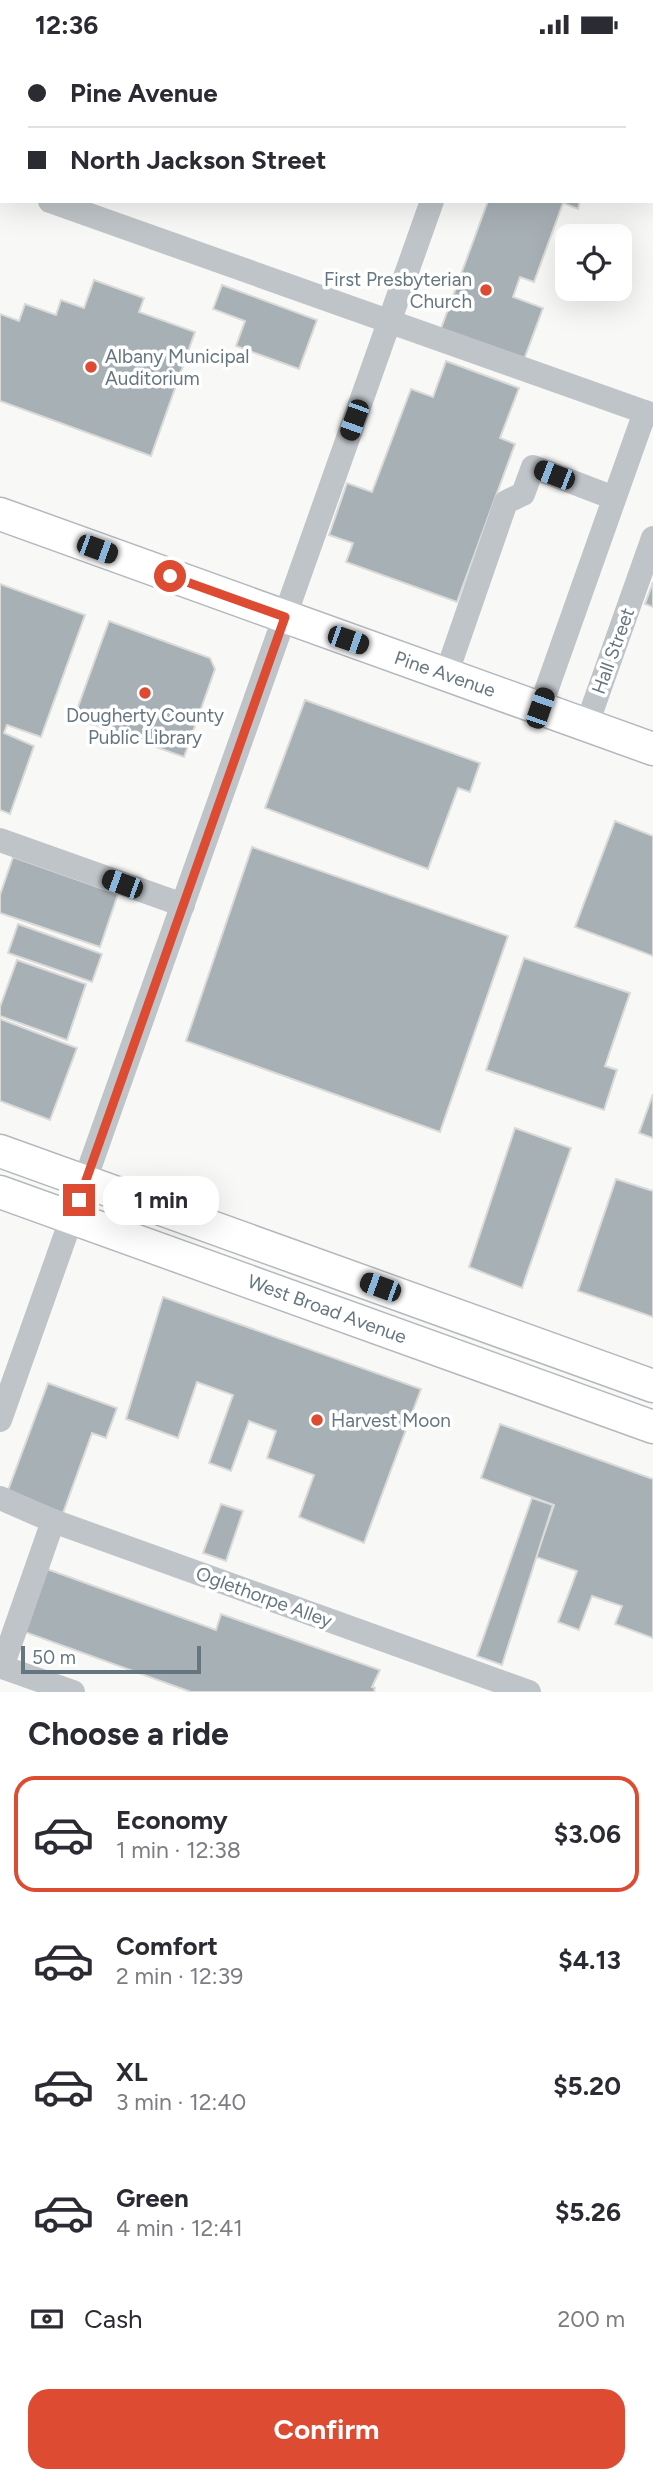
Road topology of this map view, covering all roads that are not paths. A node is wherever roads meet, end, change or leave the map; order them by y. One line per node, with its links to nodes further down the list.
1 (56, 203): 3 (street)
2 (431, 203): 3 (street)
3 (389, 322): 4 (street); 8 (street)
4 (649, 414): 5 (street)
5 (614, 498): 9 (street); 10 (street)
6 (0, 514): 8 (main road, Pine Avenue)
7 (653, 538): 11 (street, Hall Street)
8 (285, 617): 9 (main road, Pine Avenue); 14 (street)
9 (446, 675): 10 (main road, Pine Avenue)
10 (540, 708): 11 (main road, Pine Avenue)
11 (587, 724): 12 (main road, Pine Avenue)
12 (653, 749)
13 (0, 840): 14 (street)
14 (183, 905): 16 (street)
15 (0, 1151): 16 (main road, West Broad Avenue)
16 (85, 1181): 18 (street); 19 (main road, West Broad Avenue)
17 (0, 1192): 18 (main road, West Broad Avenue)
18 (72, 1218): 20 (street); 21 (main road, West Broad Avenue)
19 (653, 1386)
20 (0, 1420)
21 (653, 1427)
22 (0, 1498): 23 (street, Oglethorpe Alley)
23 (53, 1521): 24 (street); 25 (street, Oglethorpe Alley)
24 (73, 1692)
25 (529, 1692)

